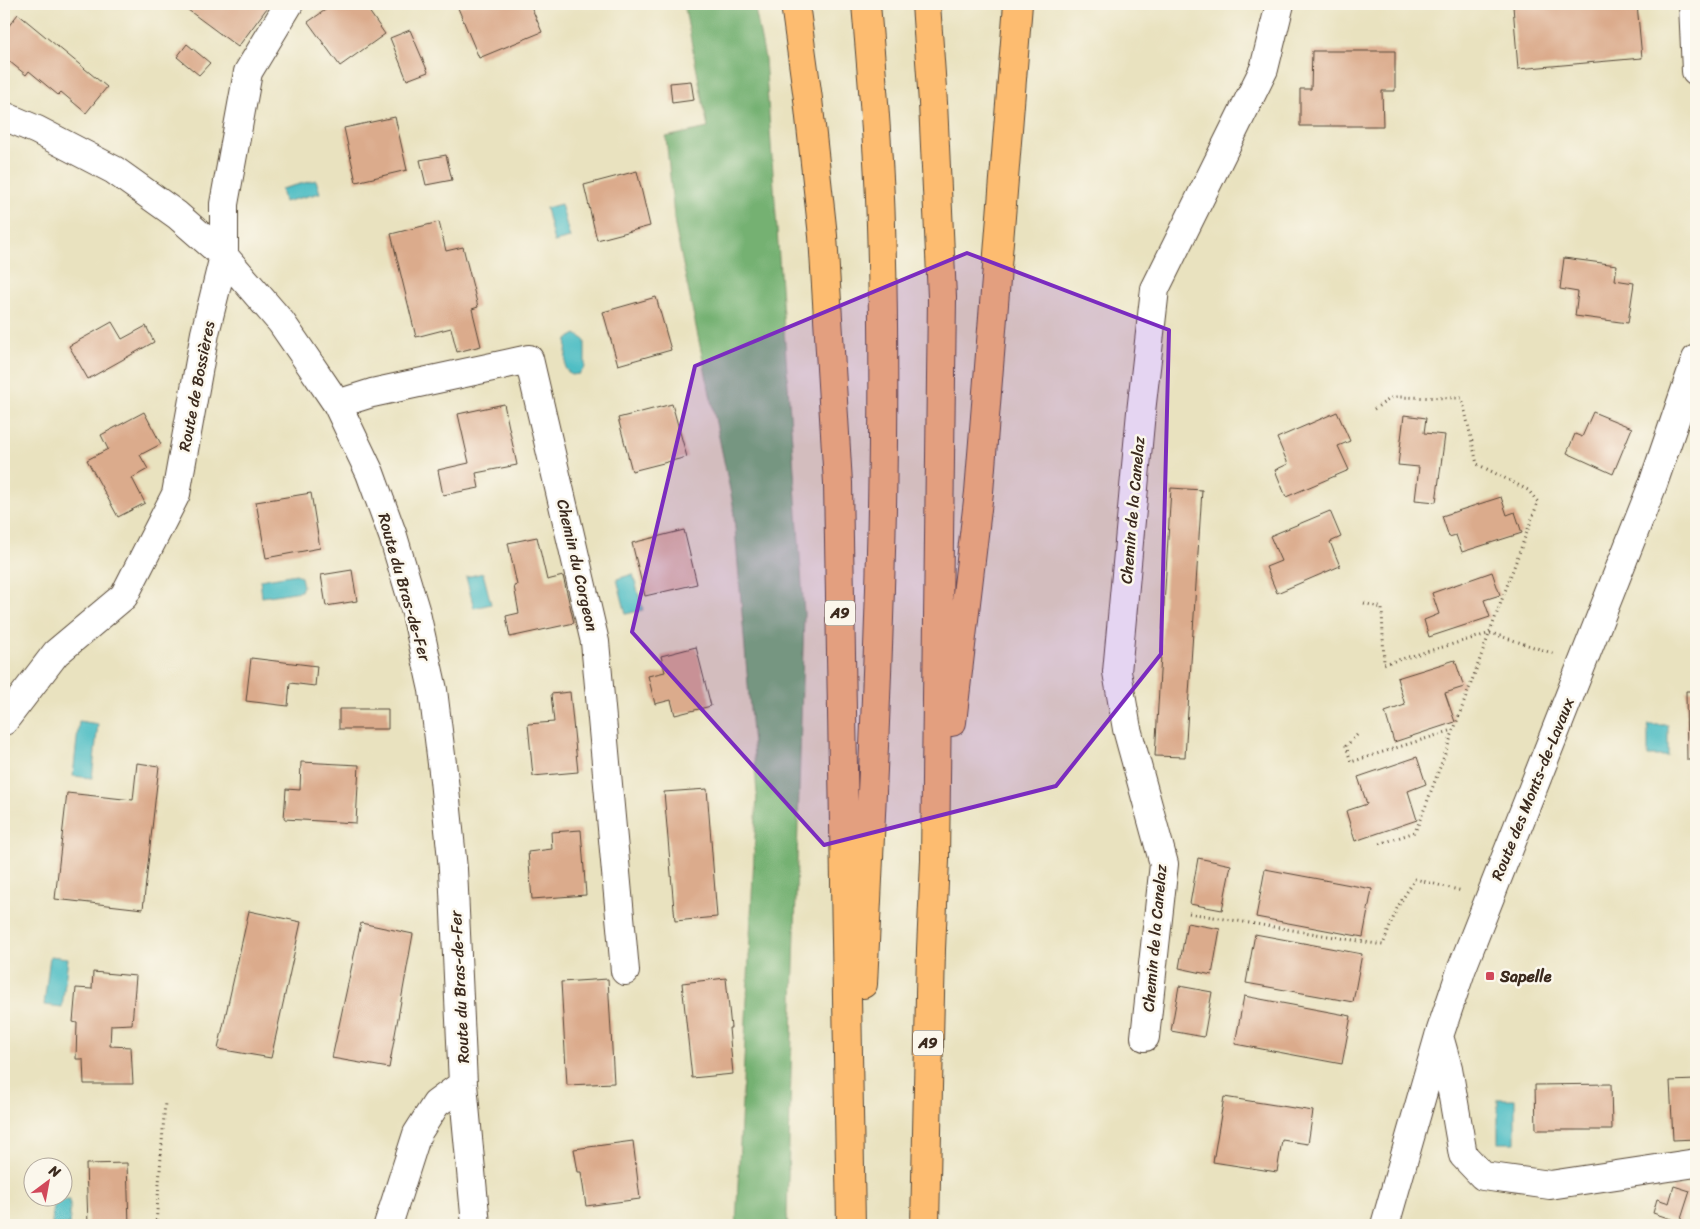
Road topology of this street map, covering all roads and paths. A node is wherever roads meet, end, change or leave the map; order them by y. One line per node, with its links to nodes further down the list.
1 (289, 4): 10 (street, Route de Bossières)
2 (795, 4): 33 (highway, A9)
3 (866, 4): 33 (highway, A9)
4 (926, 4): 21 (highway, A9)
5 (1018, 4): 21 (highway, A9)
6 (1280, 4): 23 (street, Chemin de la Canelaz)
7 (1693, 4): 8 (street)
8 (1696, 71)
9 (4, 116): 10 (street, Route du Bras-de-Fer)
10 (224, 256): 12 (street, Route du Bras-de-Fer); 17 (street, Route de Bossières)
11 (1696, 359): 25 (street, Route des Monts-de-Lavaux)
12 (337, 404): 24 (street, Chemin du Corgeon); 27 (street, Route du Bras-de-Fer)
13 (1374, 409): 15 (path)
14 (1364, 603): 15 (path)
15 (1491, 632): 16 (path); 18 (path)
16 (1562, 657)
17 (4, 721)
18 (1454, 730): 19 (path); 20 (path)
19 (1357, 735)
20 (1377, 845)
21 (935, 860): 34 (highway, A9)
22 (1470, 893): 23 (path)
23 (1159, 907): 26 (street, Chemin de la Canelaz)
24 (626, 971)
25 (1439, 1036): 29 (street); 35 (street, Route des Monts-de-Lavaux)
26 (1145, 1037)
27 (464, 1084): 31 (street); 32 (street, Route du Bras-de-Fer)
28 (165, 1102): 30 (path)
29 (1696, 1163)
30 (156, 1225)
31 (388, 1225)
32 (476, 1225)
33 (852, 1225)
34 (925, 1225)
35 (1385, 1225)

